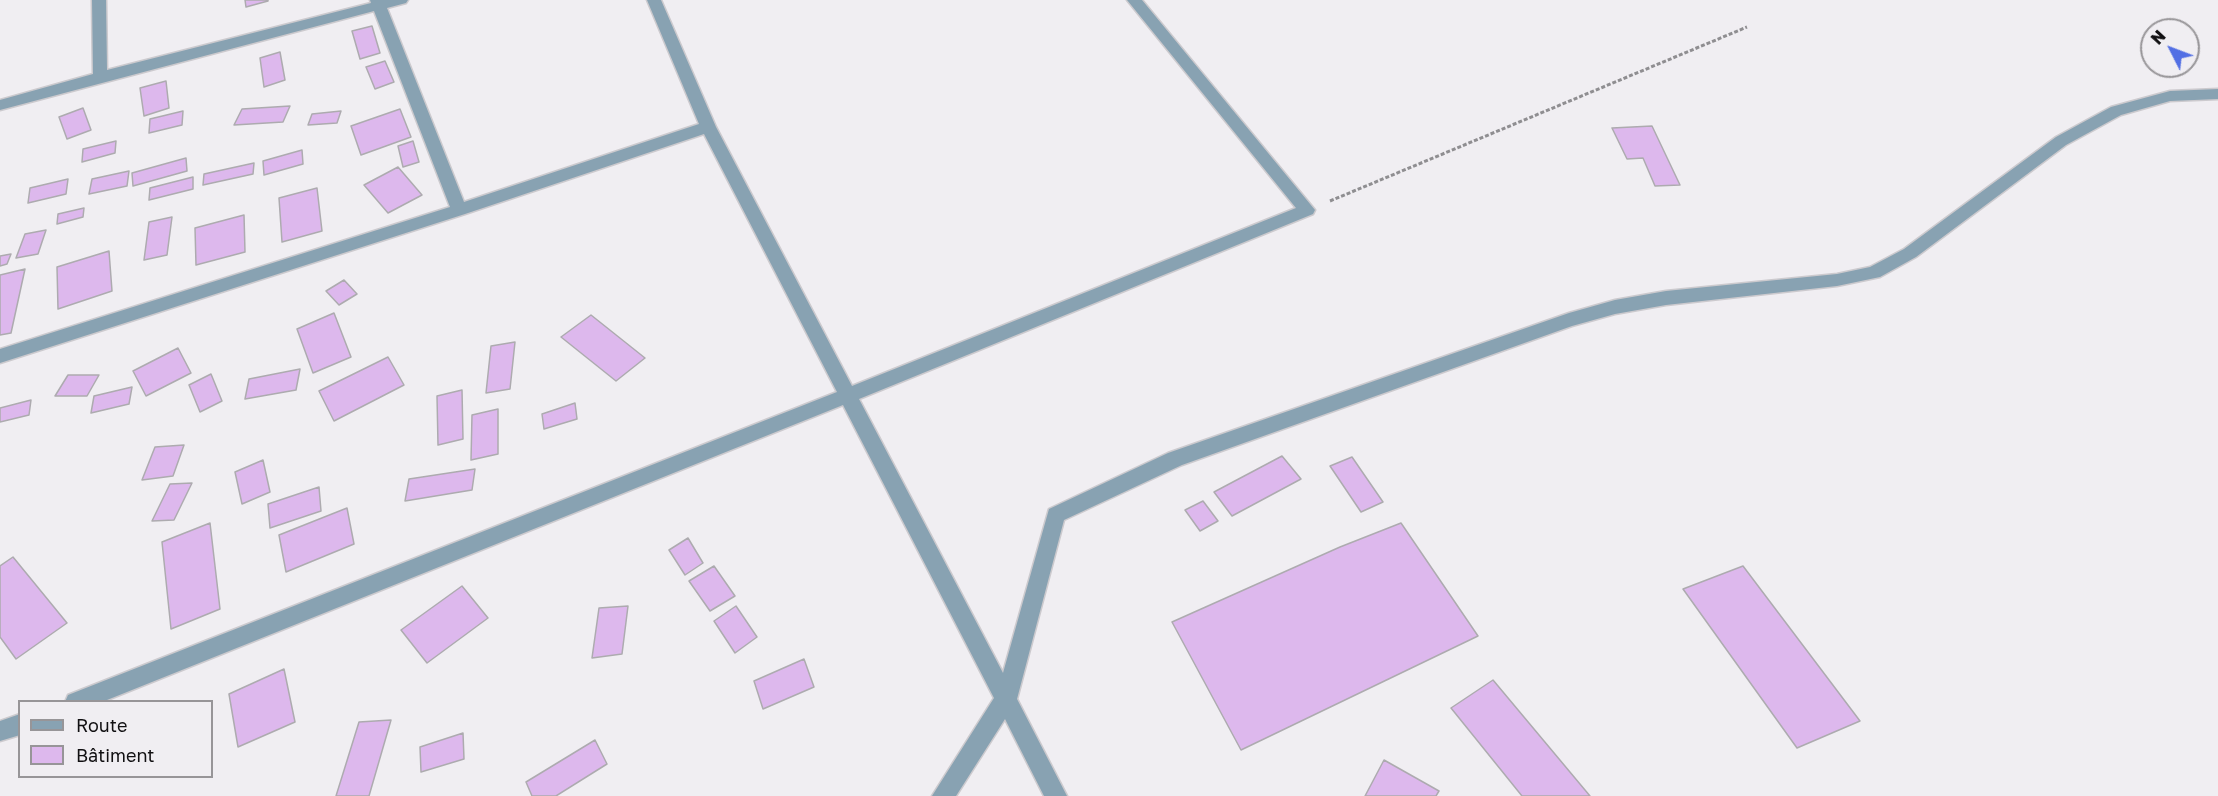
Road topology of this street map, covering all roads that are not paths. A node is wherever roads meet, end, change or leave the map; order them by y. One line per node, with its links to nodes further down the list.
1 (99, 0): 6 (street)
2 (401, 0): 5 (street)
3 (654, 0): 9 (street)
4 (1134, 0): 12 (street)
5 (378, 3): 6 (street); 10 (street)
6 (100, 77): 8 (street)
7 (2218, 94): 13 (street)
8 (0, 105)
9 (708, 127): 10 (street); 12 (street)
10 (459, 210): 11 (street)
11 (0, 356)
12 (846, 396): 13 (street); 14 (street)
13 (1006, 697): 17 (street); 18 (street)
14 (80, 700)
15 (18, 724): 16 (street)
16 (0, 731)
17 (943, 796)
18 (1056, 796)

